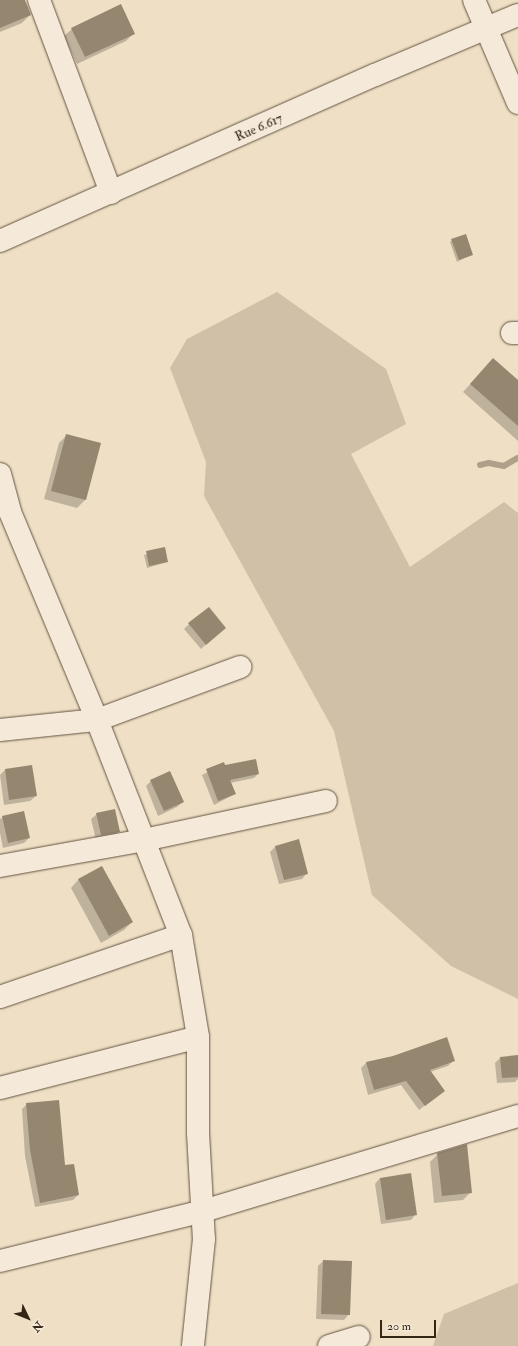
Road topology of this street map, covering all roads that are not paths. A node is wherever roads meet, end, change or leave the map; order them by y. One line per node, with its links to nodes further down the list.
1 (39, 0): 6 (street)
2 (474, 0): 4 (street)
3 (518, 15): 4 (street, Rue 6.617)
4 (486, 31): 5 (street); 6 (street, Rue 6.617)
5 (518, 103)
6 (111, 193): 7 (street, Rue 6.617)
7 (0, 241)
8 (0, 474): 9 (street)
9 (5, 513): 11 (street)
10 (240, 667): 11 (street)
11 (97, 720): 12 (street); 14 (street)
12 (0, 730)
13 (326, 801): 14 (street)
14 (144, 840): 15 (street); 16 (street)
15 (0, 866)
16 (181, 935): 17 (street); 18 (street)
17 (0, 997)
18 (198, 1037): 19 (street); 21 (street)
19 (0, 1088)
20 (518, 1116): 21 (street)
21 (203, 1211): 22 (street); 24 (street)
22 (0, 1261)
23 (359, 1337): 25 (street)
24 (193, 1346)
25 (330, 1346)

